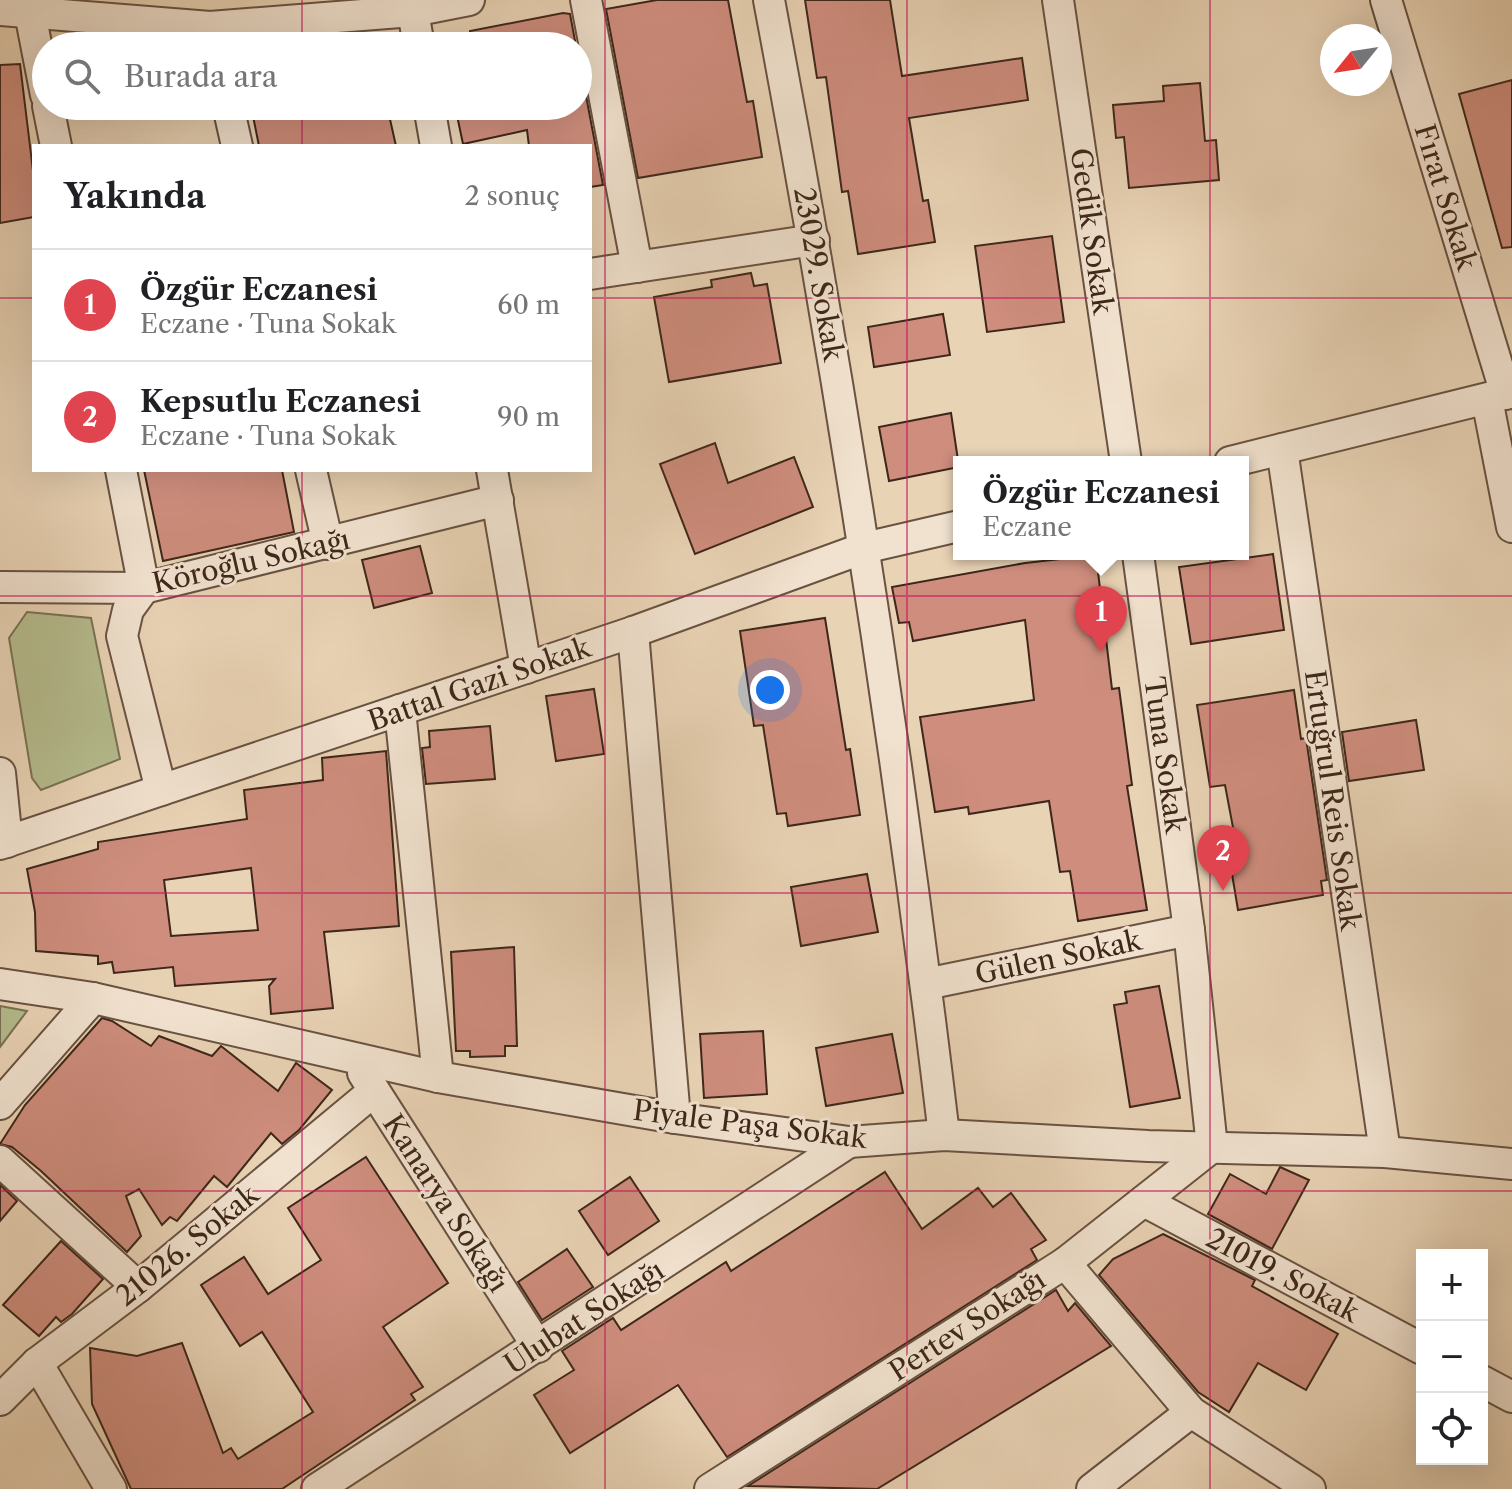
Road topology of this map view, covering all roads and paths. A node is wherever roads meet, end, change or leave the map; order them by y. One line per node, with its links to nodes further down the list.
1 (469, 0): 6 (street)
2 (586, 0): 20 (street)
3 (769, 0): 19 (street, 23029. Sokak)
4 (1058, 0): 24 (street, Gedik Sokak)
5 (1386, 0): 22 (street, Fırat Sokak)
6 (412, 6): 10 (street); 11 (street)
7 (104, 9): 8 (street); 9 (street)
8 (15, 11): 12 (street)
9 (197, 32)
10 (240, 32)
11 (417, 32)
12 (32, 57)
13 (51, 120): 16 (street)
14 (231, 120): 17 (street)
15 (431, 120): 18 (street)
16 (56, 144)
17 (237, 144)
18 (436, 144)
19 (814, 240): 20 (street); 33 (street, 23029. Sokak)
20 (637, 267): 21 (street)
21 (592, 274)
22 (1502, 395): 23 (street); 31 (street, Fırat Sokak)
23 (1282, 449): 25 (street); 55 (street, Ertuğrul Reis Sokak)
24 (1125, 456)
25 (1249, 457)
26 (121, 472): 36 (street)
27 (311, 472): 32 (street)
28 (492, 472): 29 (street)
29 (498, 500): 32 (street, Köroğlu Sokağı); 38 (street)
30 (953, 527): 33 (street, Battal Gazi Sokak)
31 (1512, 527)
32 (328, 544): 36 (street, Köroğlu Sokağı)
33 (864, 548): 37 (street, Battal Gazi Sokak); 45 (street, 23029. Sokak)
34 (1139, 560): 43 (street, Tuna Sokak)
35 (0, 587): 36 (street, Köroğlu Sokağı)
36 (144, 588): 41 (street)
37 (633, 632): 38 (street, Battal Gazi Sokak); 51 (street)
38 (526, 668): 39 (street, Battal Gazi Sokak)
39 (400, 710): 41 (street, Battal Gazi Sokak); 48 (street)
40 (0, 773): 42 (street)
41 (161, 790): 42 (street, Battal Gazi Sokak)
42 (3, 843)
43 (1189, 930): 45 (street, Gülen Sokak); 54 (street, Tuna Sokak)
44 (0, 984): 46 (street, Piyale Paşa Sokak)
45 (926, 984): 52 (street, 23029. Sokak)
46 (93, 998): 47 (street, Piyale Paşa Sokak); 50 (street)
47 (353, 1058): 48 (street, Piyale Paşa Sokak); 49 (street, Kanarya Sokağı)
48 (438, 1077): 51 (street, Piyale Paşa Sokak)
49 (374, 1091): 60 (street, 21026. Sokak); 62 (street, Kanarya Sokağı)
50 (0, 1104)
51 (675, 1118): 53 (street, Piyale Paşa Sokak)
52 (944, 1135): 53 (street, Piyale Paşa Sokak); 54 (street, Piyale Paşa Sokak)
53 (849, 1142): 62 (street, Ulubat Sokağı)
54 (1212, 1147): 55 (street, Piyale Paşa Sokak); 58 (street, Pertev Sokağı)
55 (1385, 1152): 57 (street, Piyale Paşa Sokak)
56 (0, 1161): 60 (street)
57 (1512, 1164)
58 (1144, 1201): 59 (street, Pertev Sokağı); 61 (street, 21019. Sokak)
59 (1065, 1263): 67 (street); 71 (street, Pertev Sokağı)
60 (138, 1287): 63 (street, 21026. Sokak)
61 (1416, 1346)
62 (538, 1347): 70 (street, Ulubat Sokağı)
63 (37, 1363): 66 (street, 21026. Sokak); 68 (street)
64 (1488, 1384): 65 (street)
65 (1512, 1397)
66 (0, 1400)
67 (1191, 1412): 69 (street); 72 (street)
68 (104, 1485)
69 (1107, 1485)
70 (317, 1489)
71 (710, 1489)
72 (1310, 1489)

